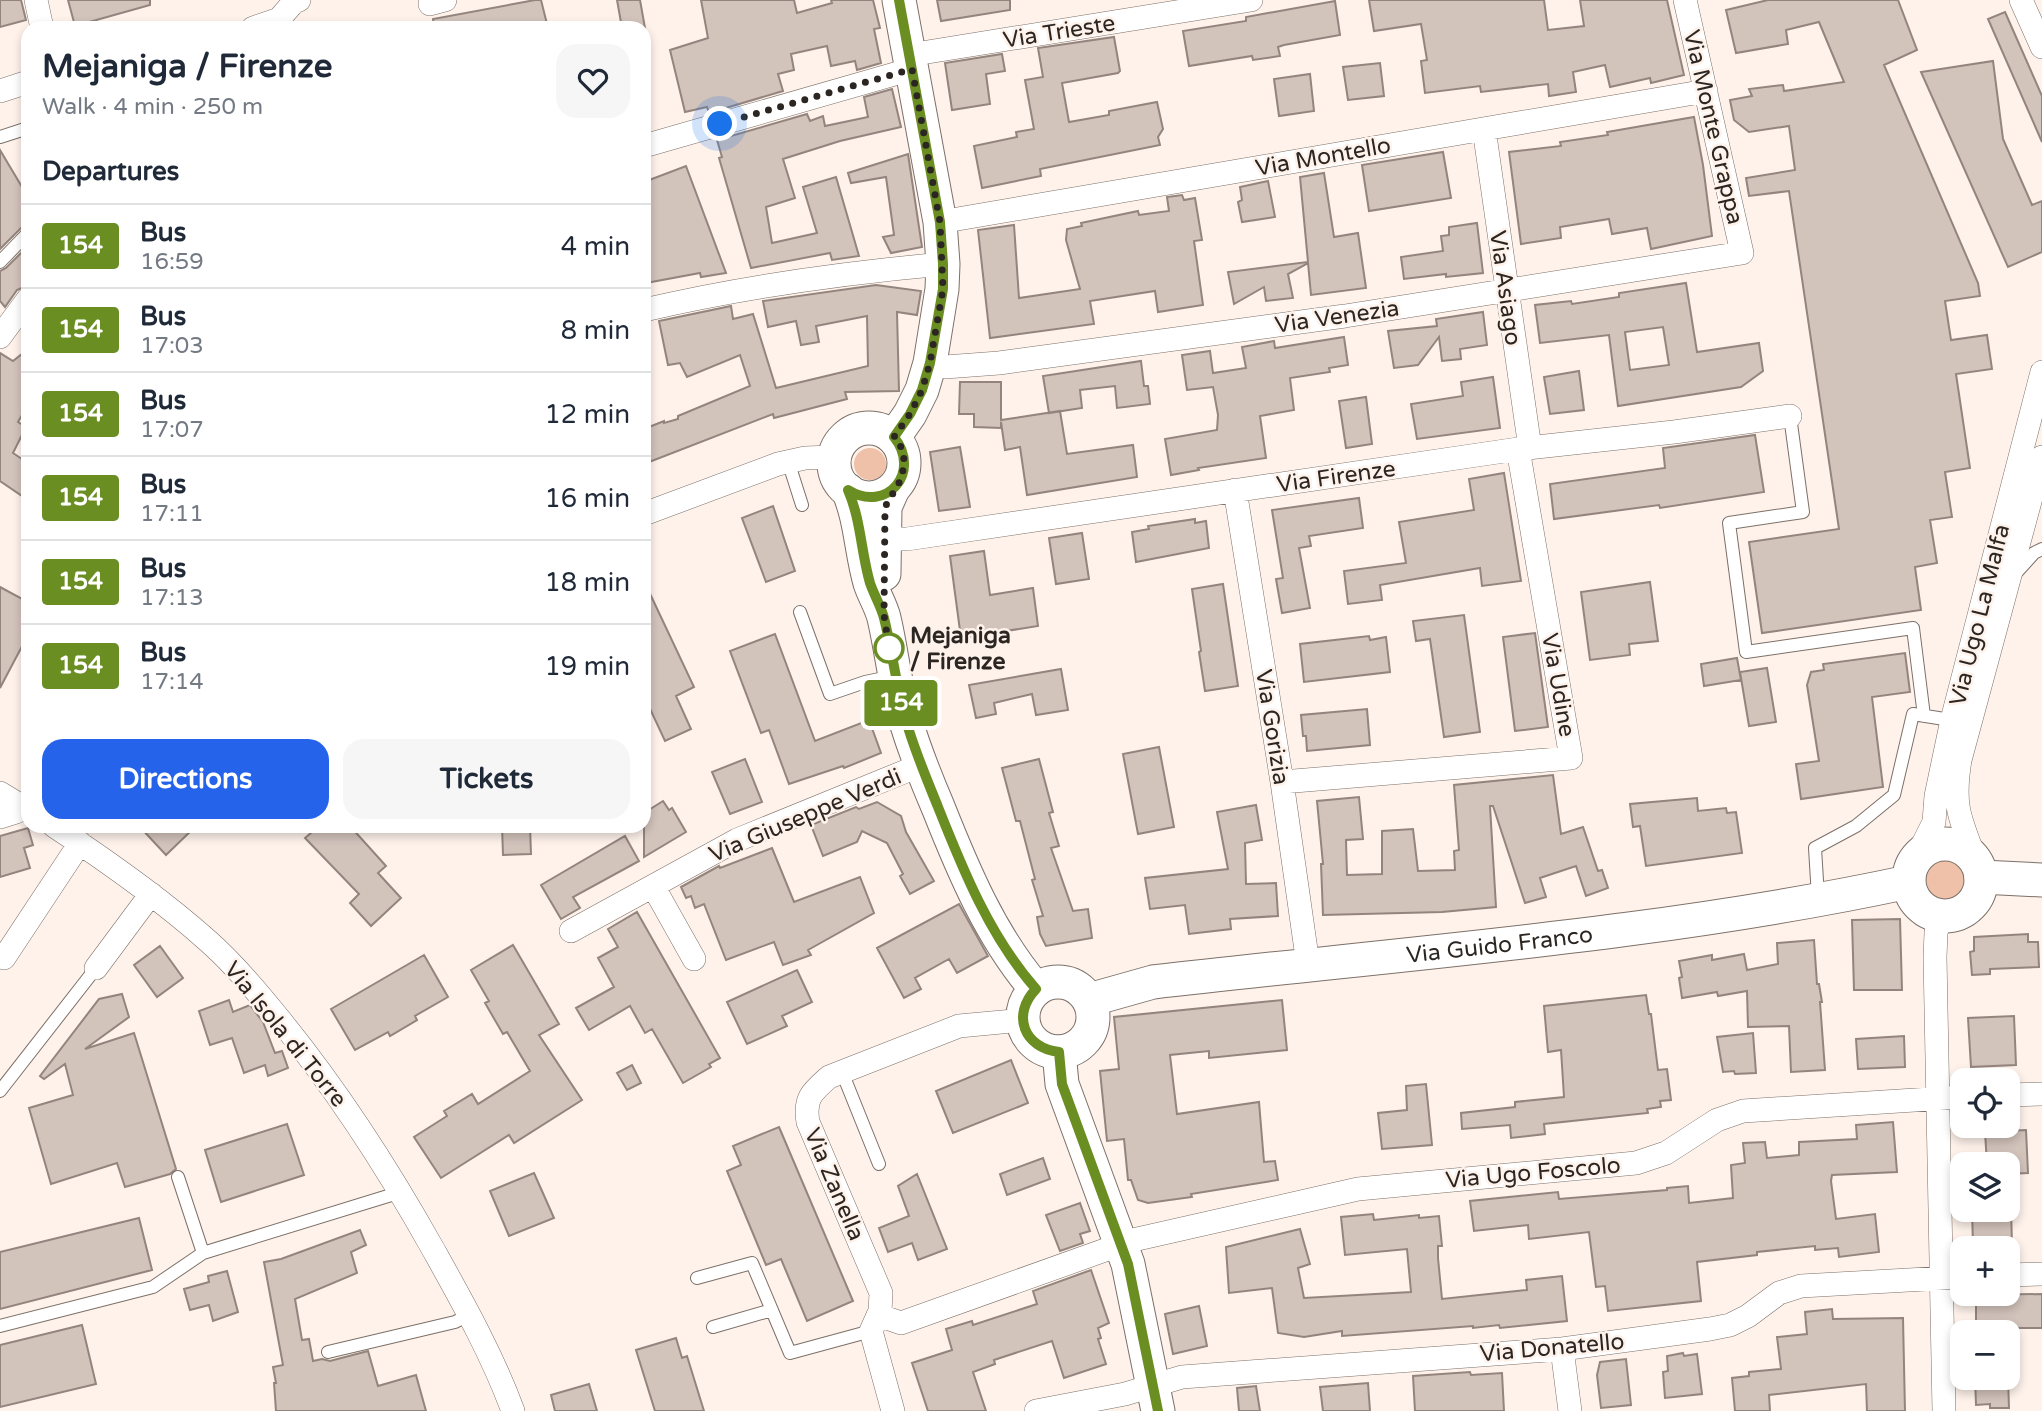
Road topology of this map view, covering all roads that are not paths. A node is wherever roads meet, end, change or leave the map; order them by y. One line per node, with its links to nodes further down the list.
1 (36, 0): 7 (street)
2 (299, 0): 8 (street)
3 (899, 0): 10 (main road)
4 (1251, 0): 10 (street, Via Trieste)
5 (1685, 0): 13 (street, Via Monte Grappa)
6 (2021, 0): 9 (street)
7 (40, 21)
8 (273, 21)
9 (2042, 47)
10 (910, 62): 17 (street, Via Trieste); 18 (main road)
11 (21, 84): 12 (street)
12 (0, 91)
13 (1706, 91): 14 (street, Via Montello); 20 (street, Via Monte Grappa)
14 (1484, 129): 18 (street, Via Montello); 23 (street, Via Asiago)
15 (21, 130): 16 (lane)
16 (0, 138)
17 (651, 144)
18 (940, 222): 22 (main road)
19 (21, 240): 21 (lane)
20 (1742, 253): 23 (street, Via Venezia)
21 (0, 262)
22 (943, 264): 25 (street); 27 (main road)
23 (1507, 291): 27 (street, Via Venezia); 31 (street, Via Asiago)
24 (21, 308): 26 (street)
25 (651, 308)
26 (0, 337)
27 (930, 363): 30 (main road)
28 (2042, 372): 41 (street, Via Ugo La Malfa)
29 (1790, 416): 31 (street, Via Firenze); 48 (lane)
30 (894, 437): 32 (main road); 35 (main road)
31 (1524, 449): 37 (street, Via Firenze); 51 (street, Via Udine)
32 (834, 457): 34 (street); 36 (main road)
33 (2042, 457): 40 (street, Via Ugo La Malfa)
34 (788, 461): 38 (lane); 39 (street)
35 (894, 489): 36 (main road); 42 (main road)
36 (848, 490): 46 (main road)
37 (1234, 490): 42 (street, Via Firenze); 51 (street, Via Gorizia)
38 (802, 505)
39 (651, 511)
40 (2034, 518): 41 (street); 44 (street, Via Ugo La Malfa)
41 (2001, 528): 49 (street, Via Ugo La Malfa)
42 (883, 539): 46 (main road)
43 (2042, 550): 44 (lane)
44 (2010, 579): 49 (street, Via Ugo La Malfa)
45 (800, 612): 47 (lane)
46 (884, 615): 47 (main road)
47 (894, 676): 50 (main road)
48 (1924, 716): 49 (lane); 63 (lane)
49 (1962, 722): 58 (street, Via Ugo La Malfa); 59 (street, Via Ugo La Malfa)
50 (921, 765): 61 (street, Via Giuseppe Verdi); 70 (main road)
51 (1282, 782): 68 (street, Via Gorizia)
52 (0, 793): 53 (street)
53 (21, 806)
54 (21, 810): 55 (street)
55 (0, 817)
56 (65, 833): 57 (street, Via Isola di Torre)
57 (80, 843): 62 (street, Via Isola di Torre); 66 (street)
58 (1913, 869): 59 (main road, Via Guido Franco); 63 (main road, Via Guido Franco); 64 (main road)
59 (1979, 870): 60 (main road); 64 (main road)
60 (2042, 880)
61 (653, 886): 65 (street, Via Giuseppe Verdi); 67 (street)
62 (151, 894): 69 (street); 82 (street, Via Isola di Torre)
63 (1819, 901): 68 (main road, Via Guido Franco)
64 (1940, 916): 78 (street)
65 (571, 931)
66 (4, 958)
67 (694, 959)
68 (1308, 964): 71 (main road, Via Guido Franco)
69 (96, 968): 75 (lane)
70 (1036, 989): 71 (main road); 72 (main road)
71 (1089, 1000): 73 (main road)
72 (1023, 1020): 73 (main road); 74 (street, Via Zanella)
73 (1059, 1052): 83 (main road)
74 (842, 1072): 80 (lane); 93 (street, Via Zanella)
75 (0, 1090)
76 (2042, 1094): 77 (street)
77 (2020, 1095)
78 (1938, 1098): 79 (street, Via Ugo Foscolo); 83 (street, Via Ugo Foscolo); 85 (street)
79 (1950, 1098)
80 (879, 1164)
81 (178, 1177): 84 (lane)
82 (401, 1192): 84 (lane); 92 (street, Via Isola di Torre)
83 (1122, 1243): 93 (street, Via Ugo Foscolo); 98 (main road)
84 (203, 1253): 94 (lane)
85 (1950, 1264)
86 (2042, 1274): 87 (street)
87 (2020, 1275)
88 (697, 1278): 91 (lane)
89 (1950, 1278): 96 (street, Via Donatello)
90 (1950, 1297): 103 (street)
91 (772, 1310): 93 (lane); 95 (lane)
92 (469, 1315): 97 (lane); 99 (street, Via Isola di Torre)
93 (874, 1323): 100 (street, Via Zanella)
94 (0, 1326)
95 (713, 1326)
96 (1562, 1349): 98 (street, Via Donatello); 102 (street)
97 (328, 1352)
98 (1156, 1398): 101 (street)
99 (513, 1411)
100 (893, 1411)
101 (1036, 1411)
102 (1570, 1411)
103 (1944, 1411)

